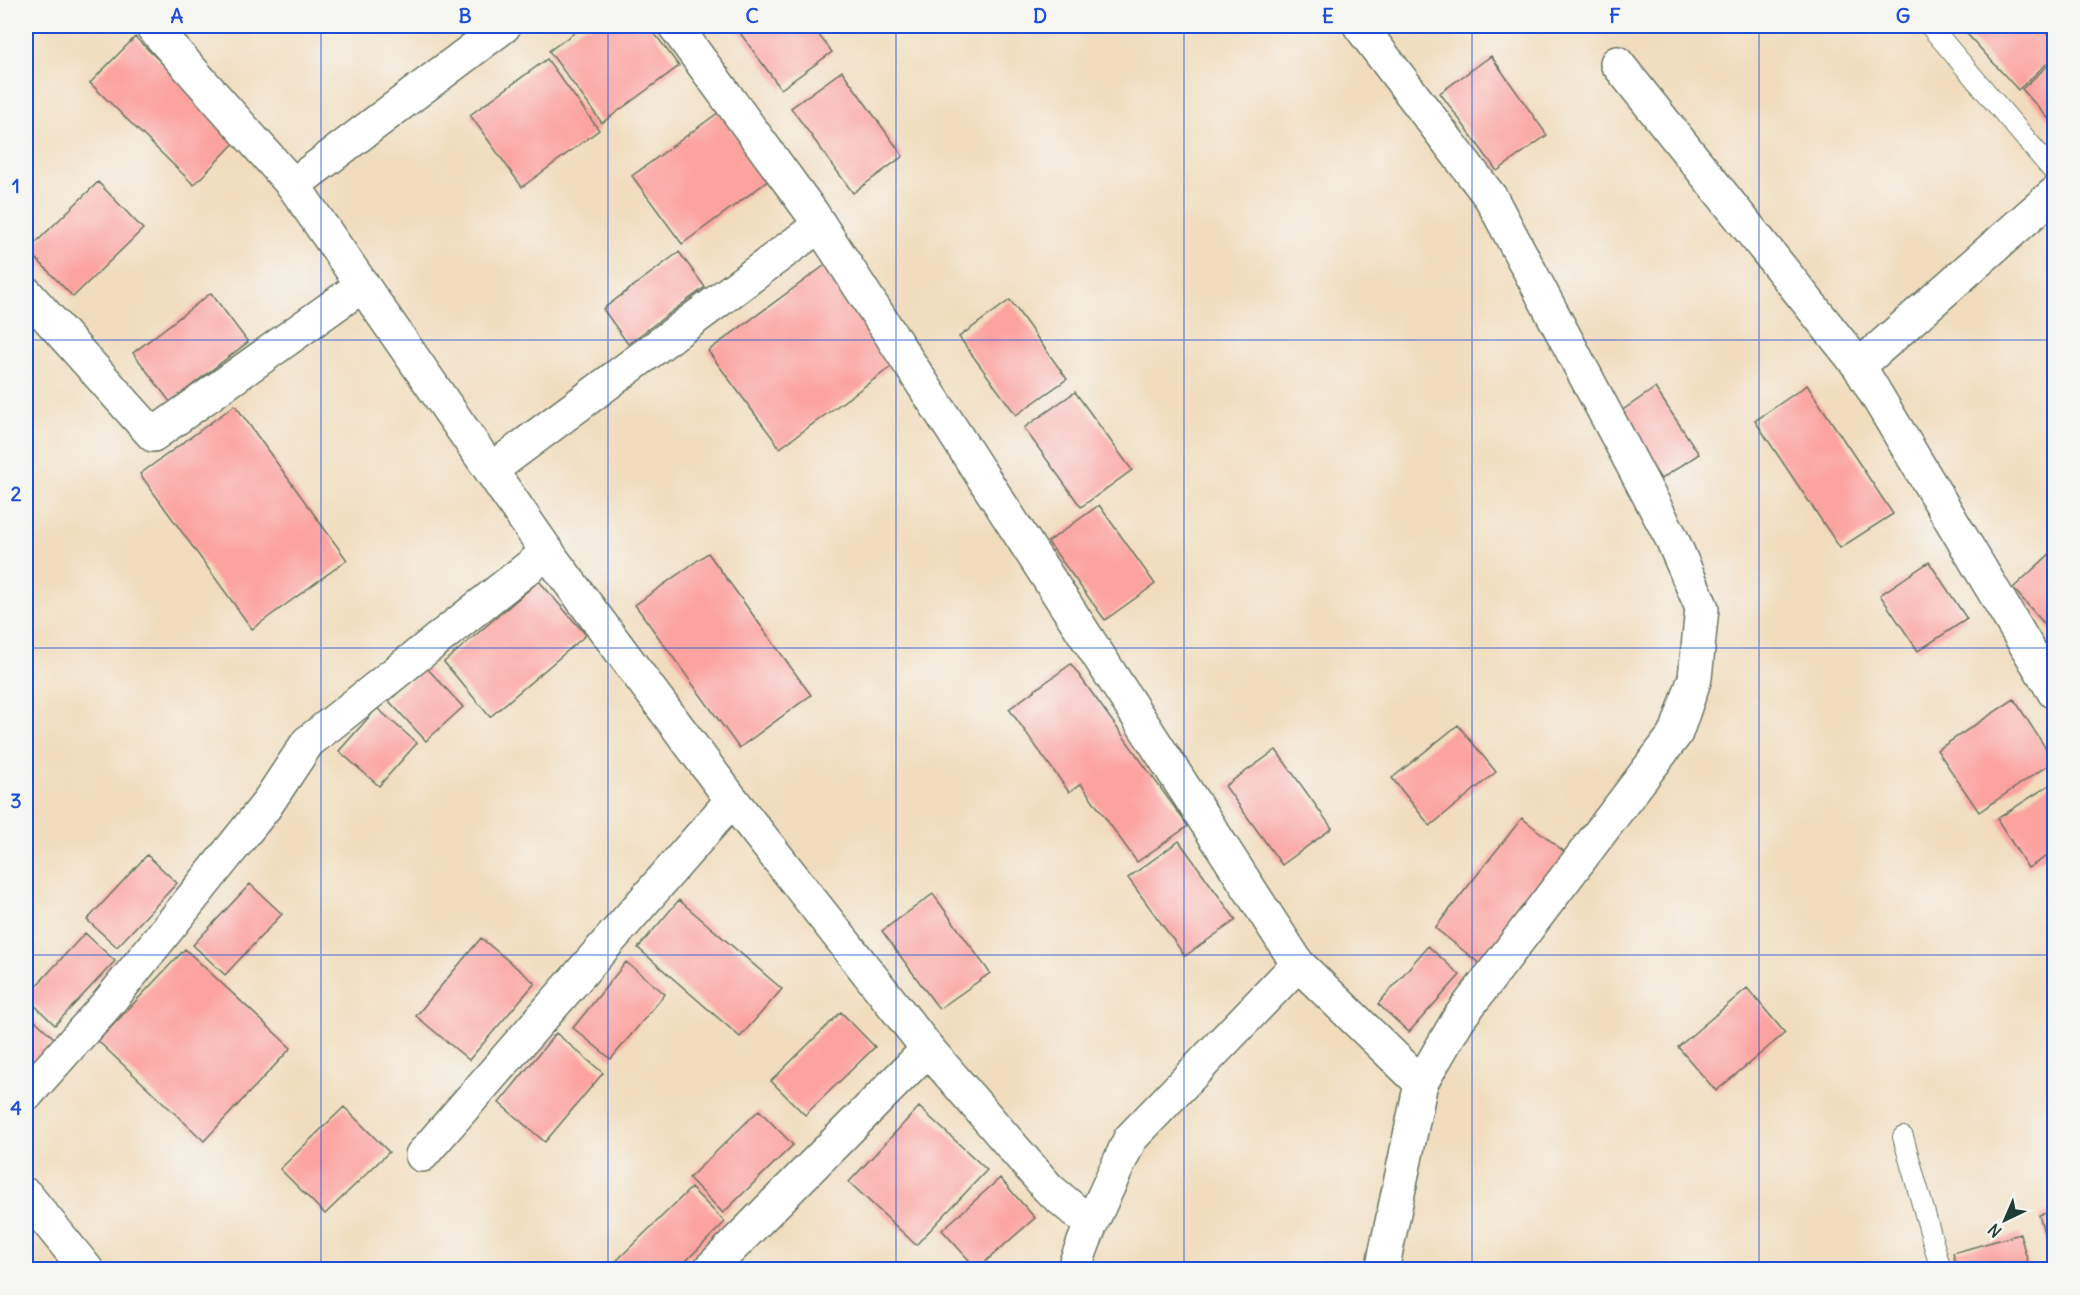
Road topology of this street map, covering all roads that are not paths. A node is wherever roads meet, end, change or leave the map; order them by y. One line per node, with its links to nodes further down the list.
1 (152, 26): 8 (street)
2 (504, 26): 8 (street)
3 (675, 26): 10 (street)
4 (1360, 26): 20 (street)
5 (1930, 26): 7 (lane)
6 (1617, 63): 13 (street)
7 (2055, 172)
8 (293, 185): 11 (street)
9 (2055, 194): 13 (street)
10 (820, 225): 14 (street); 18 (street)
11 (363, 285): 12 (street); 14 (street)
12 (26, 293)
13 (1859, 366): 16 (street)
14 (491, 470): 15 (street)
15 (548, 552): 17 (street); 21 (street)
16 (2055, 692)
17 (732, 800): 19 (street); 23 (street)
18 (1298, 964): 20 (street); 25 (street)
19 (927, 1048): 25 (street); 27 (street)
20 (1421, 1083): 29 (street)
21 (26, 1095)
22 (1903, 1137): 30 (lane)
23 (422, 1155)
24 (26, 1195): 26 (street)
25 (1091, 1224): 28 (street)
26 (87, 1269)
27 (709, 1269)
28 (1073, 1269)
29 (1382, 1269)
30 (1941, 1269)

